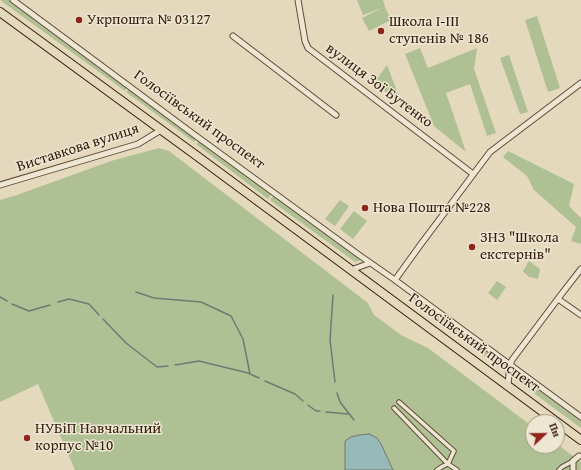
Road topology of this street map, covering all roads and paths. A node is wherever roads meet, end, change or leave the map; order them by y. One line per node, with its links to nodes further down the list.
1 (13, 0): 10 (street, Голосіївський проспект)
2 (298, 0): 8 (street, вулиця Зої Бутенко)
3 (0, 12): 7 (highway, Голосіївський проспект)
4 (232, 36): 6 (street)
5 (581, 83): 8 (street)
6 (336, 115)
7 (162, 130): 9 (street, Виставкова вулиця); 12 (highway, Голосіївський проспект)
8 (473, 174): 13 (street)
9 (0, 185)
10 (370, 263): 12 (street); 13 (street, Голосіївський проспект)
11 (581, 269): 14 (street)
12 (351, 270): 17 (highway, Голосіївський проспект)
13 (395, 280): 16 (street, Голосіївський проспект)
14 (558, 298): 15 (street); 16 (street)
15 (581, 315)
16 (510, 365): 17 (street); 20 (street, Голосіївський проспект)
17 (508, 385): 21 (highway, Голосіївський проспект)
18 (399, 402): 24 (street)
19 (394, 408): 24 (street)
20 (581, 417)
21 (580, 439)
22 (579, 456): 23 (street)
23 (573, 461): 27 (street); 28 (street)
24 (448, 464): 25 (street); 26 (street)
25 (437, 470)
26 (457, 470)
27 (559, 470)
28 (573, 470)

